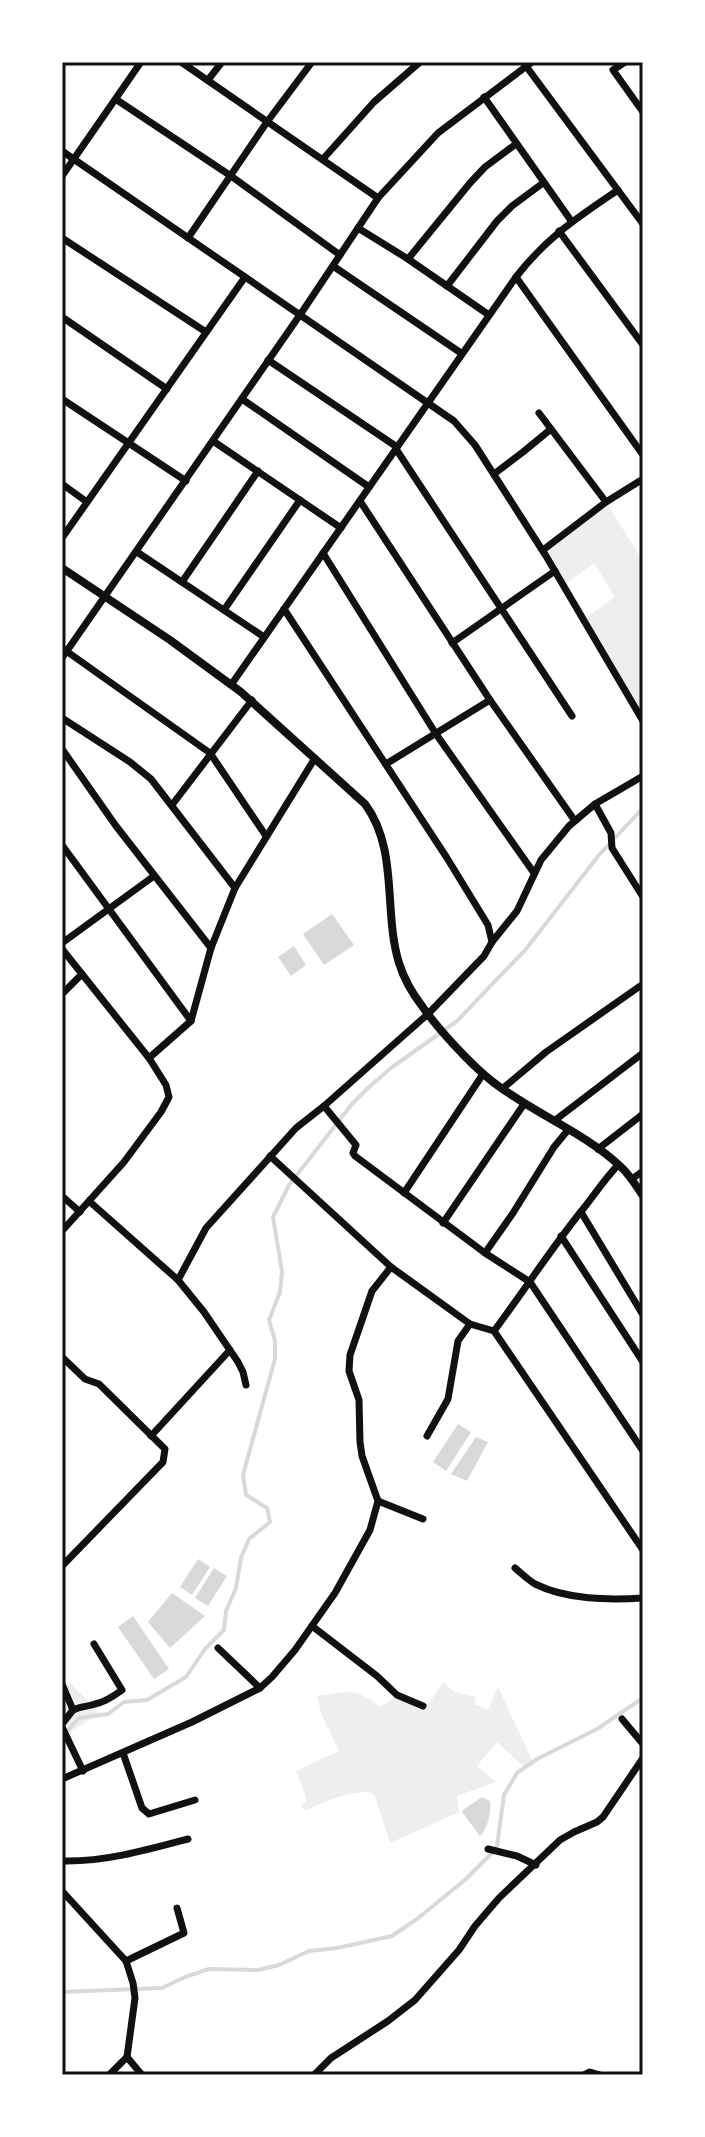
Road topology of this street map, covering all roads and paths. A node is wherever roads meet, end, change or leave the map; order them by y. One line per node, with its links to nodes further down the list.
1 (141, 62): 10 (street)
2 (181, 62): 8 (street)
3 (222, 62): 8 (street)
4 (312, 62): 12 (street)
5 (420, 62): 15 (street)
6 (625, 62): 11 (street)
7 (527, 63): 9 (street); 20 (street)
8 (208, 80): 12 (street)
9 (484, 97): 13 (street); 21 (street)
10 (117, 100): 16 (street); 18 (street)
11 (642, 109)
12 (267, 122): 15 (street); 18 (street)
13 (516, 144): 19 (street); 29 (street)
14 (62, 151): 16 (street)
15 (323, 159): 21 (street)
16 (74, 160): 17 (street); 27 (street)
17 (62, 176)
18 (231, 176): 27 (street); 28 (street)
19 (543, 183): 22 (street); 33 (street)
20 (618, 190): 22 (street); 23 (street)
21 (378, 198): 24 (street)
22 (572, 222): 25 (street)
23 (643, 224)
24 (358, 228): 28 (street); 29 (street)
25 (559, 231): 32 (street); 38 (street)
26 (62, 238): 37 (street)
27 (188, 238): 31 (street)
28 (340, 255): 30 (street)
29 (408, 259): 33 (street)
30 (333, 266): 34 (street); 39 (street)
31 (245, 277): 34 (street); 37 (street)
32 (516, 277): 35 (street); 50 (street)
33 (447, 286): 35 (street)
34 (301, 312): 40 (street); 44 (street)
35 (489, 315): 39 (street)
36 (62, 317): 41 (street)
37 (206, 332): 41 (street)
38 (643, 345)
39 (461, 353): 44 (street)
40 (268, 360): 43 (street); 49 (street)
41 (167, 389): 48 (street)
42 (62, 399): 48 (street)
43 (242, 399): 47 (street); 56 (street)
44 (429, 402): 49 (street); 52 (street)
45 (539, 413): 46 (street)
46 (551, 429): 52 (street); 60 (street)
47 (213, 441): 51 (street); 54 (street)
48 (129, 443): 54 (street); 59 (street)
49 (396, 448): 56 (street); 70 (street)
50 (643, 455)
51 (258, 471): 57 (street); 68 (street)
52 (494, 474): 63 (street)
53 (643, 479): 60 (street)
54 (186, 481): 64 (street)
55 (62, 484): 59 (street)
56 (369, 487): 58 (street)
57 (300, 500): 61 (street); 72 (street)
58 (360, 501): 61 (street); 74 (street)
59 (87, 502): 62 (street)
60 (606, 502): 63 (street)
61 (341, 528): 65 (street)
62 (62, 538)
63 (543, 550): 67 (street)
64 (137, 552): 68 (street); 69 (street)
65 (323, 553): 71 (street); 82 (street)
66 (62, 568): 69 (street)
67 (555, 571): 70 (street); 81 (street)
68 (182, 582): 72 (street)
69 (105, 598): 75 (street); 76 (street)
70 (501, 607): 74 (street); 79 (street)
71 (284, 609): 73 (street); 86 (street)
72 (224, 610): 73 (street)
73 (264, 637): 76 (street)
74 (452, 643): 78 (street)
75 (64, 652): 84 (street)
76 (231, 685): 77 (street)
77 (252, 700): 84 (street); 85 (street)
78 (490, 700): 82 (street); 90 (street)
79 (572, 716)
80 (62, 718): 89 (street)
81 (643, 721)
82 (436, 734): 86 (street); 93 (street)
83 (62, 749): 94 (street)
84 (210, 753): 89 (street); 91 (street)
85 (315, 758): 91 (street); 105 (street)
86 (386, 764): 98 (street)
87 (643, 776): 88 (street)
88 (595, 804): 90 (street); 96 (street)
89 (172, 805): 95 (street)
90 (575, 821): 93 (street)
91 (266, 836): 95 (street)
92 (62, 845): 97 (street)
93 (534, 873): 98 (street)
94 (154, 876): 97 (street); 100 (street)
95 (235, 888): 100 (street)
96 (643, 897)
97 (109, 908): 99 (street); 106 (street)
98 (492, 942): 105 (street)
99 (62, 943)
100 (211, 948): 106 (street)
101 (62, 949): 102 (street)
102 (82, 974): 104 (street); 108 (street)
103 (643, 984): 110 (street)
104 (62, 994)
105 (428, 1014): 109 (street); 112 (street)
106 (191, 1021): 108 (street)
107 (643, 1053): 114 (street)
108 (149, 1058): 124 (street)
109 (483, 1074): 110 (street); 121 (street)
110 (502, 1089): 111 (street)
111 (524, 1104): 114 (street); 127 (street)
112 (324, 1106): 117 (street); 121 (street)
113 (643, 1114): 116 (street)
114 (554, 1121): 115 (street)
115 (568, 1130): 116 (street); 130 (street)
116 (598, 1149): 118 (street)
117 (270, 1156): 131 (street); 132 (street)
118 (618, 1165): 120 (street); 126 (street)
119 (643, 1171): 120 (street)
120 (632, 1179): 123 (street)
121 (404, 1193): 127 (street)
122 (62, 1196): 125 (street)
123 (643, 1196)
124 (89, 1201): 125 (street); 132 (street)
125 (80, 1212): 128 (street)
126 (581, 1212): 129 (street); 134 (street)
127 (443, 1223): 130 (street)
128 (62, 1231)
129 (561, 1236): 133 (street); 139 (street)
130 (485, 1253): 133 (street)
131 (391, 1267): 135 (street); 144 (street)
132 (178, 1280): 137 (street)
133 (530, 1282): 136 (street); 143 (street)
134 (643, 1315)
135 (470, 1324): 136 (street); 142 (street)
136 (494, 1331): 146 (street)
137 (230, 1350): 140 (street); 141 (street)
138 (62, 1357): 141 (street)
139 (643, 1362)
140 (246, 1385)
141 (151, 1436): 147 (street)
142 (427, 1436)
143 (643, 1451)
144 (378, 1501): 145 (street); 150 (street)
145 (423, 1519)
146 (643, 1550)
147 (62, 1566)
148 (515, 1568): 149 (street)
149 (643, 1598)
150 (312, 1626): 154 (street); 155 (street)
151 (94, 1644): 156 (street)
152 (218, 1648): 154 (street)
153 (62, 1684): 156 (street)
154 (260, 1688): 160 (street)
155 (423, 1706)
156 (73, 1710): 158 (street)
157 (622, 1719): 159 (street)
158 (63, 1729): 162 (street)
159 (643, 1744)
160 (123, 1753): 162 (street); 164 (street)
161 (643, 1758): 168 (street)
162 (83, 1771): 163 (street)
163 (62, 1779)
164 (195, 1800)
165 (188, 1839): 167 (street)
166 (488, 1849): 168 (street)
167 (62, 1861)
168 (536, 1865): 175 (street)
169 (64, 1896): 171 (street)
170 (177, 1908): 171 (street)
171 (126, 1961): 172 (street)
172 (127, 2057): 173 (street); 174 (street)
173 (109, 2075)
174 (142, 2075)
175 (314, 2075)
176 (584, 2075): 177 (street)
177 (600, 2075)

